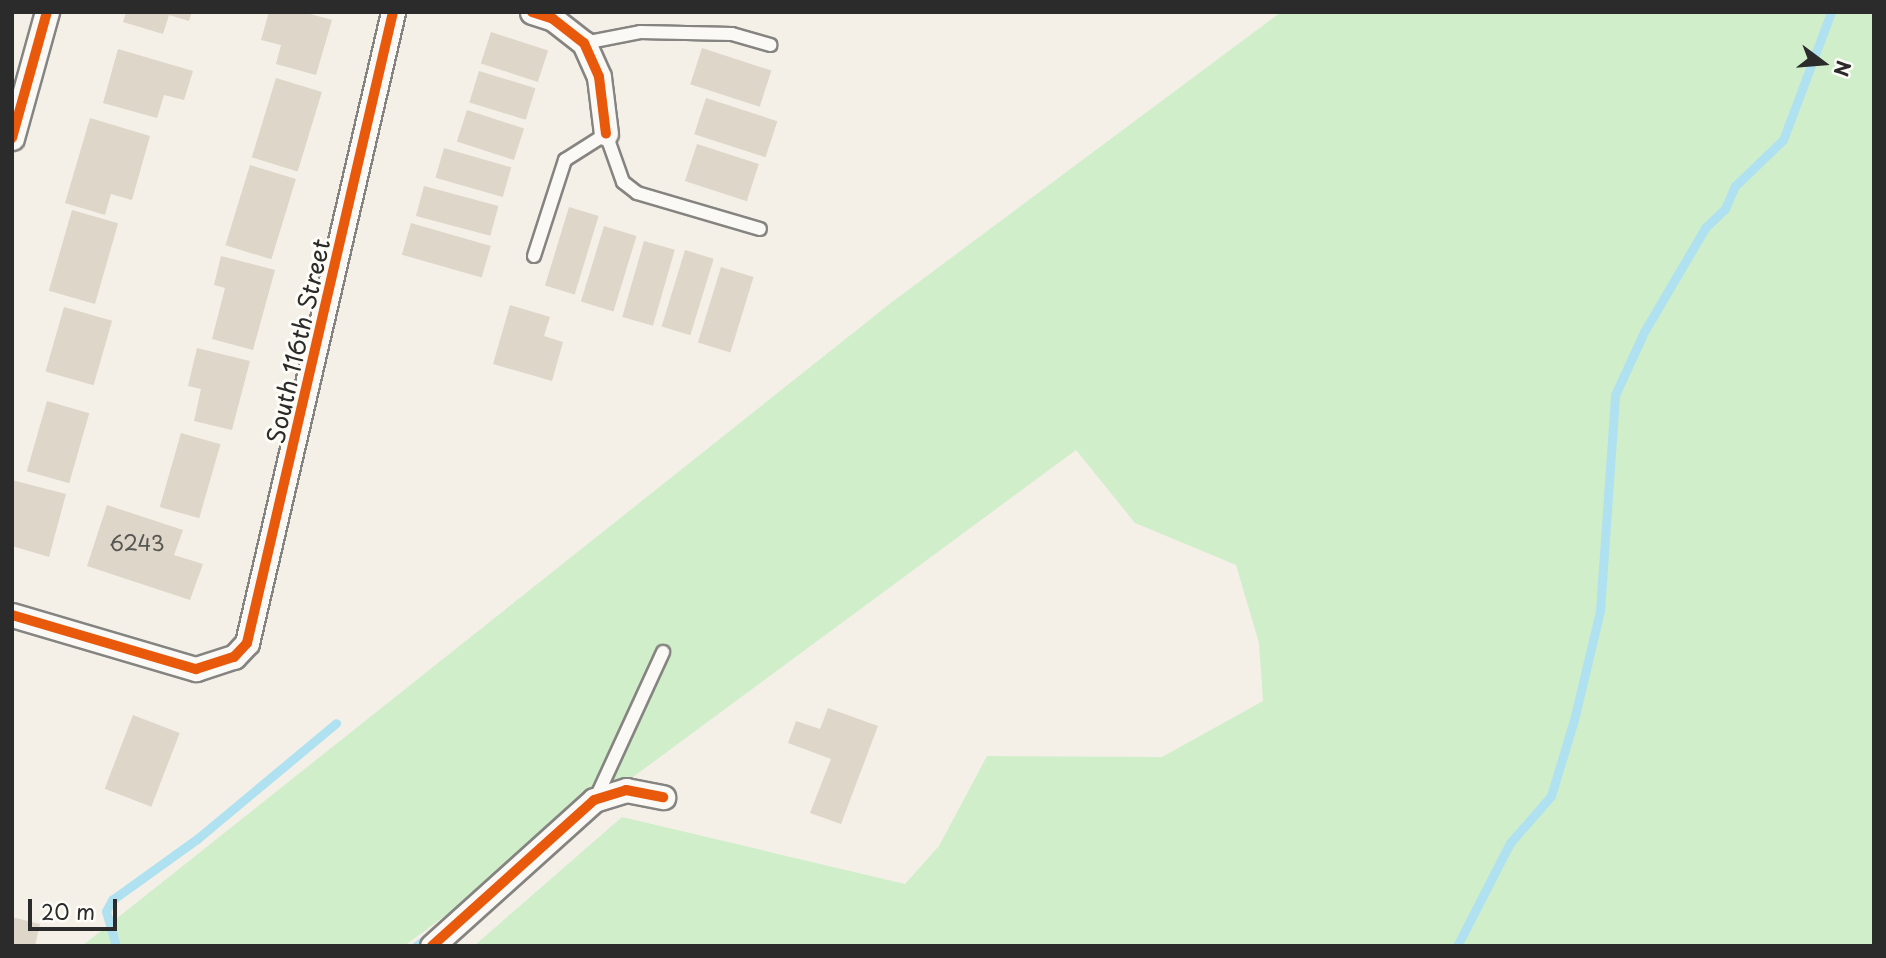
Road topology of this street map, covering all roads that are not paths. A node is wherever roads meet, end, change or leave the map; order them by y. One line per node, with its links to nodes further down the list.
1 (47, 12): 7 (street)
2 (393, 12): 10 (street, South 116th Street)
3 (531, 12): 4 (street)
4 (584, 43): 5 (lane); 6 (street)
5 (770, 45)
6 (606, 134): 8 (lane); 9 (lane)
7 (12, 138)
8 (760, 229)
9 (534, 256)
10 (12, 615)
11 (663, 652): 13 (lane)
12 (663, 797): 13 (street)
13 (594, 800): 14 (street)
14 (432, 946)

